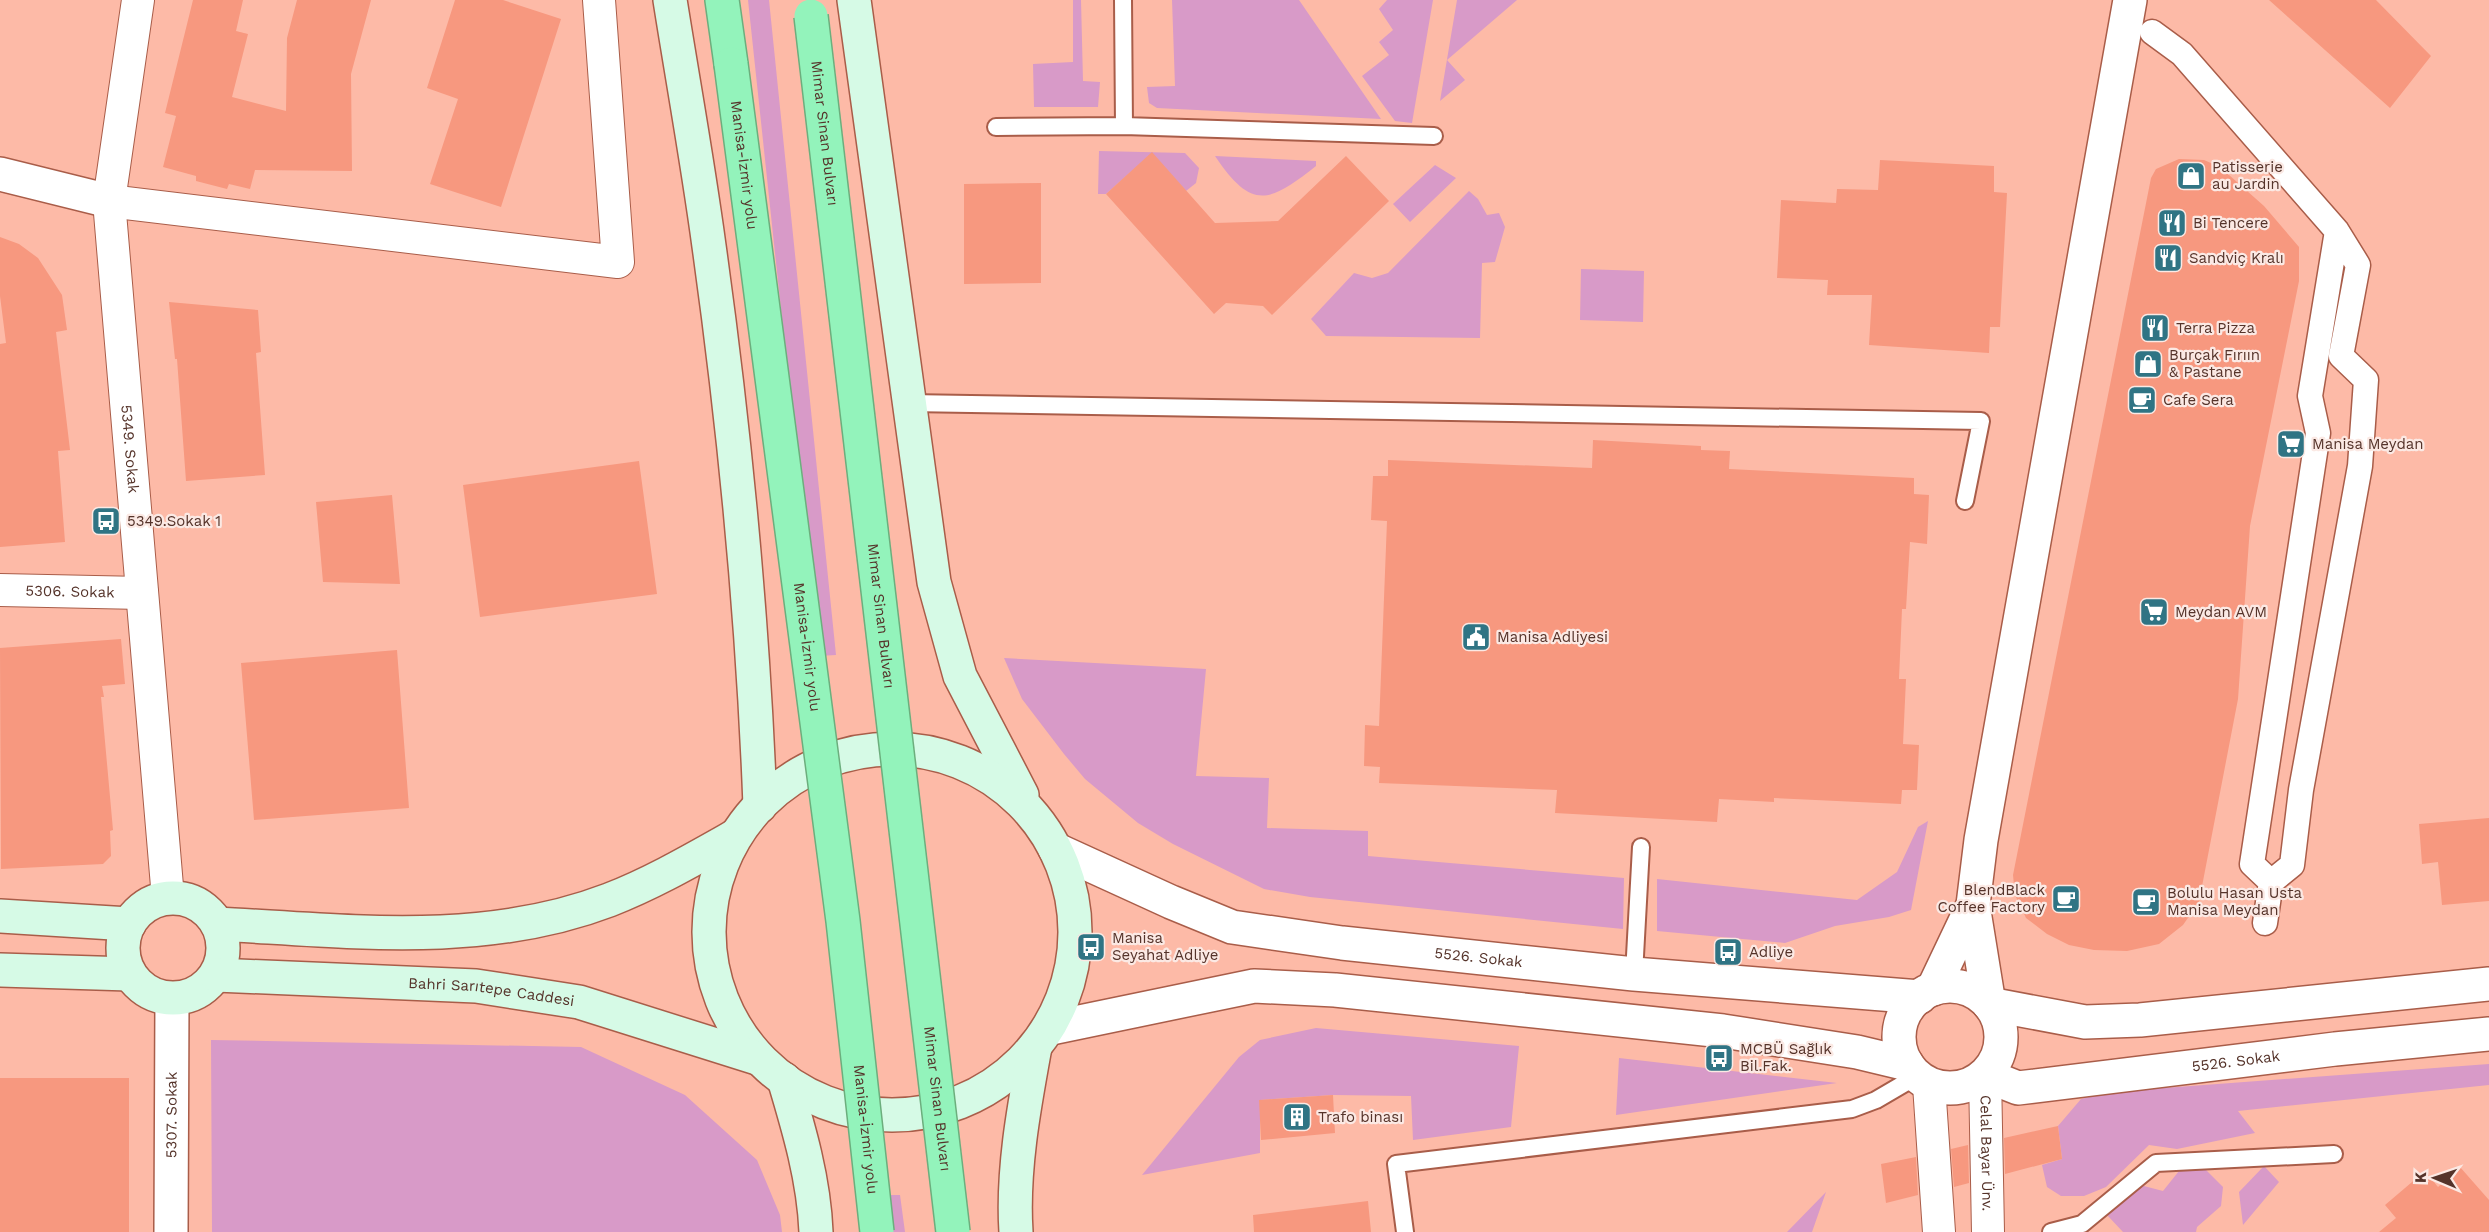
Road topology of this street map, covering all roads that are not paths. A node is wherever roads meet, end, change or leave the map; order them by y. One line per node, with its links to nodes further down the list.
1 (138, 0): 14 (street, 5349. Sokak)
2 (599, 0): 14 (street)
3 (670, 0): 20 (main road)
4 (722, 0): 50 (highway, Manisa-İzmir yolu, bridge)
5 (854, 0): 16 (main road)
6 (1123, 0): 10 (lane)
7 (2130, 0): 27 (street)
8 (811, 8): 51 (highway, Mimar Sinan Bulvarı, bridge)
9 (2152, 32): 15 (street)
10 (1124, 126): 11 (lane); 12 (lane)
11 (996, 127)
12 (1434, 136)
13 (0, 174): 14 (street)
14 (109, 201): 19 (street, 5349. Sokak)
15 (2337, 231): 25 (street); 25 (street)
16 (908, 404): 17 (lane); 21 (main road)
17 (1965, 501)
18 (0, 590): 19 (street, 5306. Sokak)
19 (142, 593): 26 (street, 5349. Sokak)
20 (760, 806): 21 (main road); 22 (main road)
21 (1032, 813): 24 (main road)
22 (735, 836): 31 (main road); 42 (main road)
23 (1641, 847): 34 (lane)
24 (1055, 849): 34 (street, 5526. Sokak); 41 (main road)
25 (2271, 882): 29 (street)
26 (168, 898): 30 (main road); 31 (main road)
27 (1973, 905): 37 (street); 39 (street)
28 (0, 916): 30 (main road)
29 (2265, 923)
30 (129, 924): 33 (main road)
31 (218, 924): 35 (main road)
32 (0, 970): 33 (main road)
33 (129, 974): 38 (main road)
34 (1634, 974): 37 (street, 5526. Sokak)
35 (216, 975): 38 (main road); 42 (main road, Bahri Sarıtepe Caddesi)
36 (2489, 984): 39 (street)
37 (1926, 993): 39 (street); 43 (street)
38 (172, 999): 48 (street, 5307. Sokak)
39 (1989, 1004): 44 (street)
40 (2489, 1034): 44 (street, 5526. Sokak)
41 (1043, 1037): 43 (street); 45 (main road); 52 (main road)
42 (757, 1058): 45 (main road)
43 (1918, 1075): 44 (street); 53 (lane); 54 (street)
44 (1985, 1075): 55 (street, Celal Bayar Ünv.)
45 (784, 1079): 49 (main road)
46 (2334, 1154): 47 (lane)
47 (2086, 1228): 56 (lane)
48 (171, 1232)
49 (816, 1232)
50 (877, 1232)
51 (953, 1232)
52 (1016, 1232)
53 (1405, 1232)
54 (1939, 1232)
55 (1988, 1232)
56 (2051, 1232)

